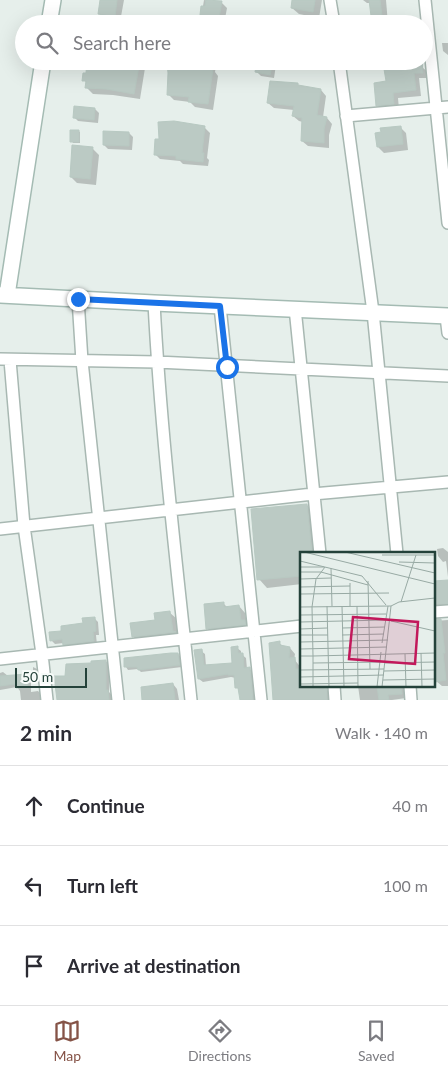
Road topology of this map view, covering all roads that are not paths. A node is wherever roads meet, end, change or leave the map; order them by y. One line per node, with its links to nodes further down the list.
1 (53, 0): 4 (street)
2 (330, 0): 5 (street)
3 (425, 0): 6 (street)
4 (50, 15)
5 (332, 15)
6 (427, 15)
7 (433, 51): 10 (street)
8 (42, 70): 13 (street)
9 (340, 70): 11 (street)
10 (442, 108): 11 (street); 12 (street)
11 (346, 116): 18 (street)
12 (448, 223)
13 (4, 295): 14 (street)
14 (78, 299): 15 (street); 22 (street)
15 (154, 303): 16 (street); 23 (street)
16 (220, 306): 17 (street); 24 (street)
17 (296, 308): 18 (street); 25 (street)
18 (373, 312): 19 (street); 26 (street)
19 (447, 316): 20 (street)
20 (448, 333)
21 (5, 359): 22 (street); 34 (street)
22 (82, 361): 23 (street); 33 (street)
23 (157, 362): 24 (street); 32 (street)
24 (227, 367): 25 (street); 31 (street)
25 (301, 368): 26 (street); 30 (street)
26 (378, 372): 27 (street); 29 (street)
27 (448, 376)
28 (448, 482): 29 (street)
29 (390, 487): 30 (street); 37 (street)
30 (313, 494): 31 (street); 36 (street)
31 (241, 502): 32 (street); 39 (street)
32 (171, 511): 33 (street); 40 (street)
33 (99, 517): 34 (street); 41 (street)
34 (24, 526): 35 (street); 42 (street)
35 (0, 529)
36 (320, 552)
37 (397, 552)
38 (300, 626): 39 (street)
39 (255, 631): 40 (street); 47 (street)
40 (184, 638): 41 (street); 46 (street)
41 (113, 647): 42 (street); 45 (street)
42 (42, 654): 43 (street); 44 (street)
43 (0, 659)
44 (47, 700)
45 (118, 700)
46 (191, 700)
47 (261, 700)

